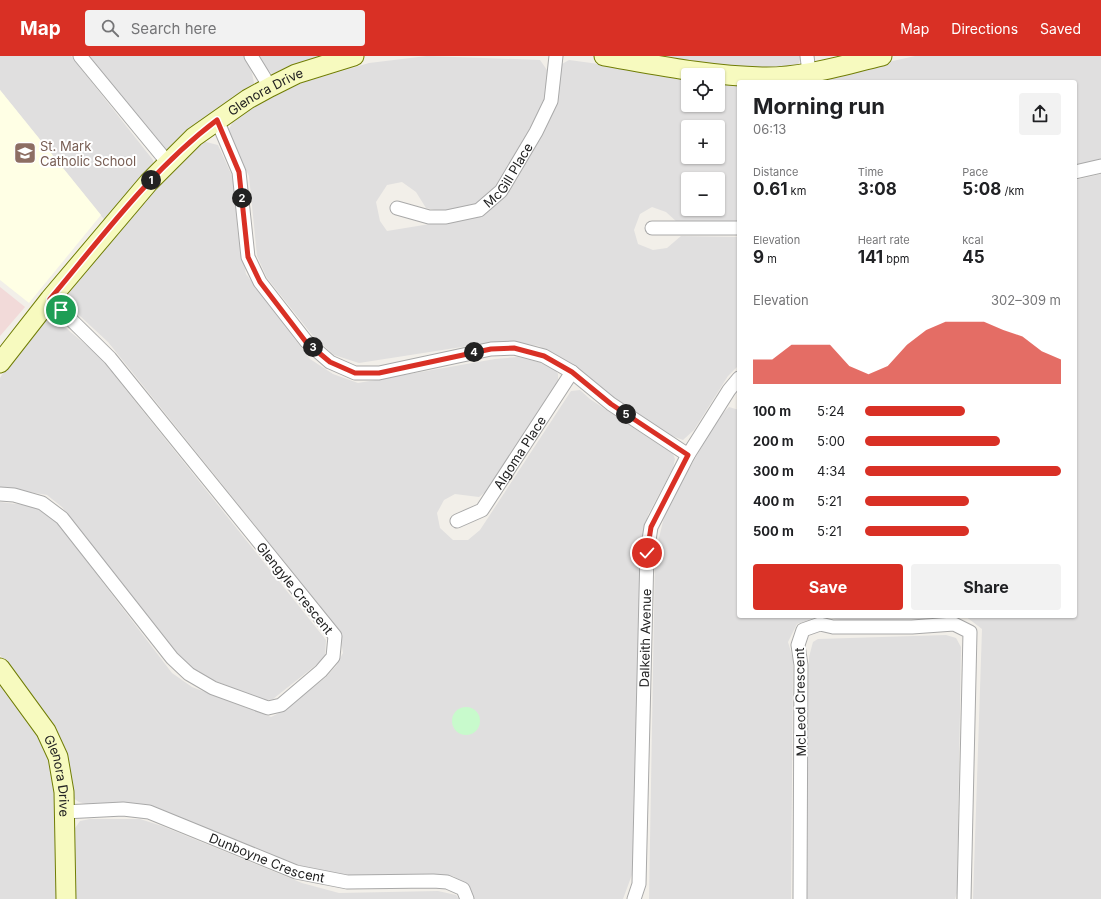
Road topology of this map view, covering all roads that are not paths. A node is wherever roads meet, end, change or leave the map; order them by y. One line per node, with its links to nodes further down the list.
1 (80, 56): 10 (street)
2 (251, 56): 8 (street)
3 (354, 56): 8 (street, Glenora Drive)
4 (556, 56): 13 (street, McGill Place)
5 (604, 56): 7 (street)
6 (882, 56): 7 (street)
7 (808, 64)
8 (270, 87): 9 (street, Glenora Drive)
9 (217, 120): 10 (street, Glenora Drive); 18 (street)
10 (168, 163): 16 (street, Glenora Drive)
11 (1101, 166): 12 (street)
12 (1077, 172)
13 (397, 208)
14 (652, 228): 15 (street)
15 (737, 228)
16 (50, 299): 17 (street, Glenora Drive); 22 (street, Glengyle Crescent)
17 (0, 363)
18 (572, 372): 21 (street); 23 (street, Algoma Place)
19 (737, 384): 20 (street, Dalkeith Avenue)
20 (734, 394): 21 (street, Dalkeith Avenue)
21 (688, 455): 28 (street, Dalkeith Avenue)
22 (0, 494)
23 (458, 521)
24 (0, 668): 25 (street, Glenora Drive)
25 (64, 812): 26 (street, Glenora Drive); 27 (street, Dunboyne Crescent)
26 (66, 899)
27 (467, 899)
28 (634, 899)
29 (800, 899): 30 (street, McLeod Crescent)
30 (964, 899)

